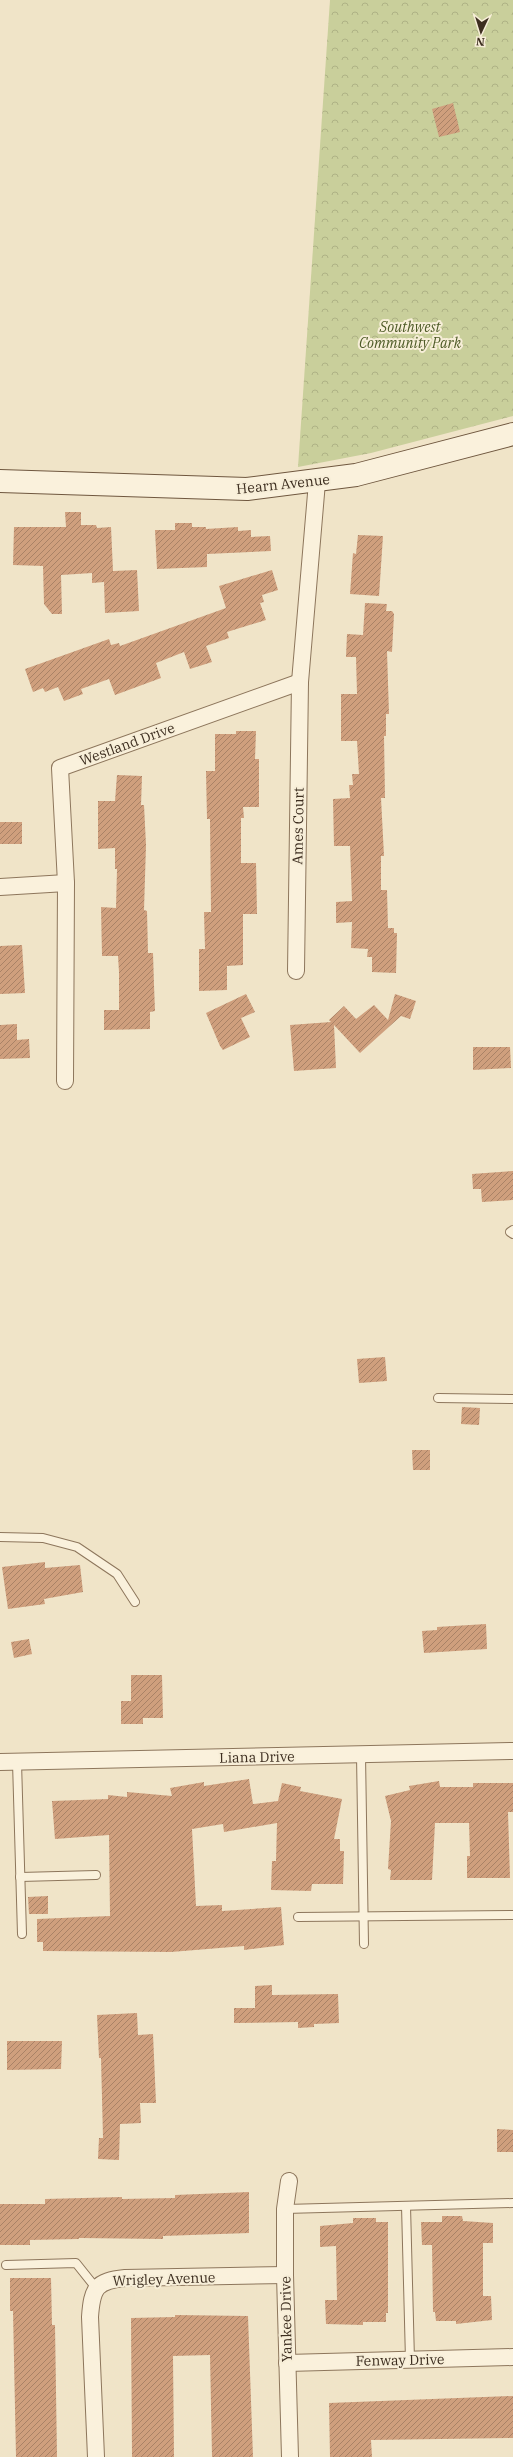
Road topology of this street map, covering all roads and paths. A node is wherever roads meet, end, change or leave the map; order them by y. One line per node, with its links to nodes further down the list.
1 (513, 434): 3 (main road, Hearn Avenue)
2 (0, 480): 3 (main road, Hearn Avenue)
3 (317, 482): 4 (street)
4 (300, 682): 5 (street, Westland Drive); 7 (street, Ames Court)
5 (66, 883): 6 (street); 8 (street, Westland Drive)
6 (0, 887)
7 (296, 971)
8 (65, 1081)
9 (513, 1230): 10 (lane)
10 (513, 1234)
11 (438, 1398): 12 (lane)
12 (513, 1399)
13 (0, 1537): 14 (lane)
14 (135, 1602)
15 (513, 1751): 16 (street, Liana Drive)
16 (361, 1755): 18 (street, Liana Drive); 21 (lane)
17 (0, 1762): 18 (street, Liana Drive)
18 (17, 1762): 20 (lane)
19 (96, 1876): 20 (lane)
20 (20, 1877): 24 (lane)
21 (363, 1915): 22 (lane); 23 (lane); 25 (lane)
22 (513, 1915)
23 (298, 1917)
24 (22, 1934)
25 (364, 1944)
26 (289, 2181): 29 (street, Yankee Drive)
27 (513, 2203): 28 (lane)
28 (406, 2206): 29 (lane); 34 (lane)
29 (285, 2209): 31 (street, Yankee Drive)
30 (6, 2265): 32 (lane)
31 (285, 2275): 32 (street, Wrigley Avenue); 35 (street, Yankee Drive)
32 (96, 2288): 36 (street, Wrigley Avenue)
33 (513, 2357): 34 (street, Fenway Drive)
34 (410, 2360): 35 (street, Fenway Drive)
35 (287, 2363): 37 (street, Yankee Drive)
36 (96, 2457)
37 (290, 2457)

